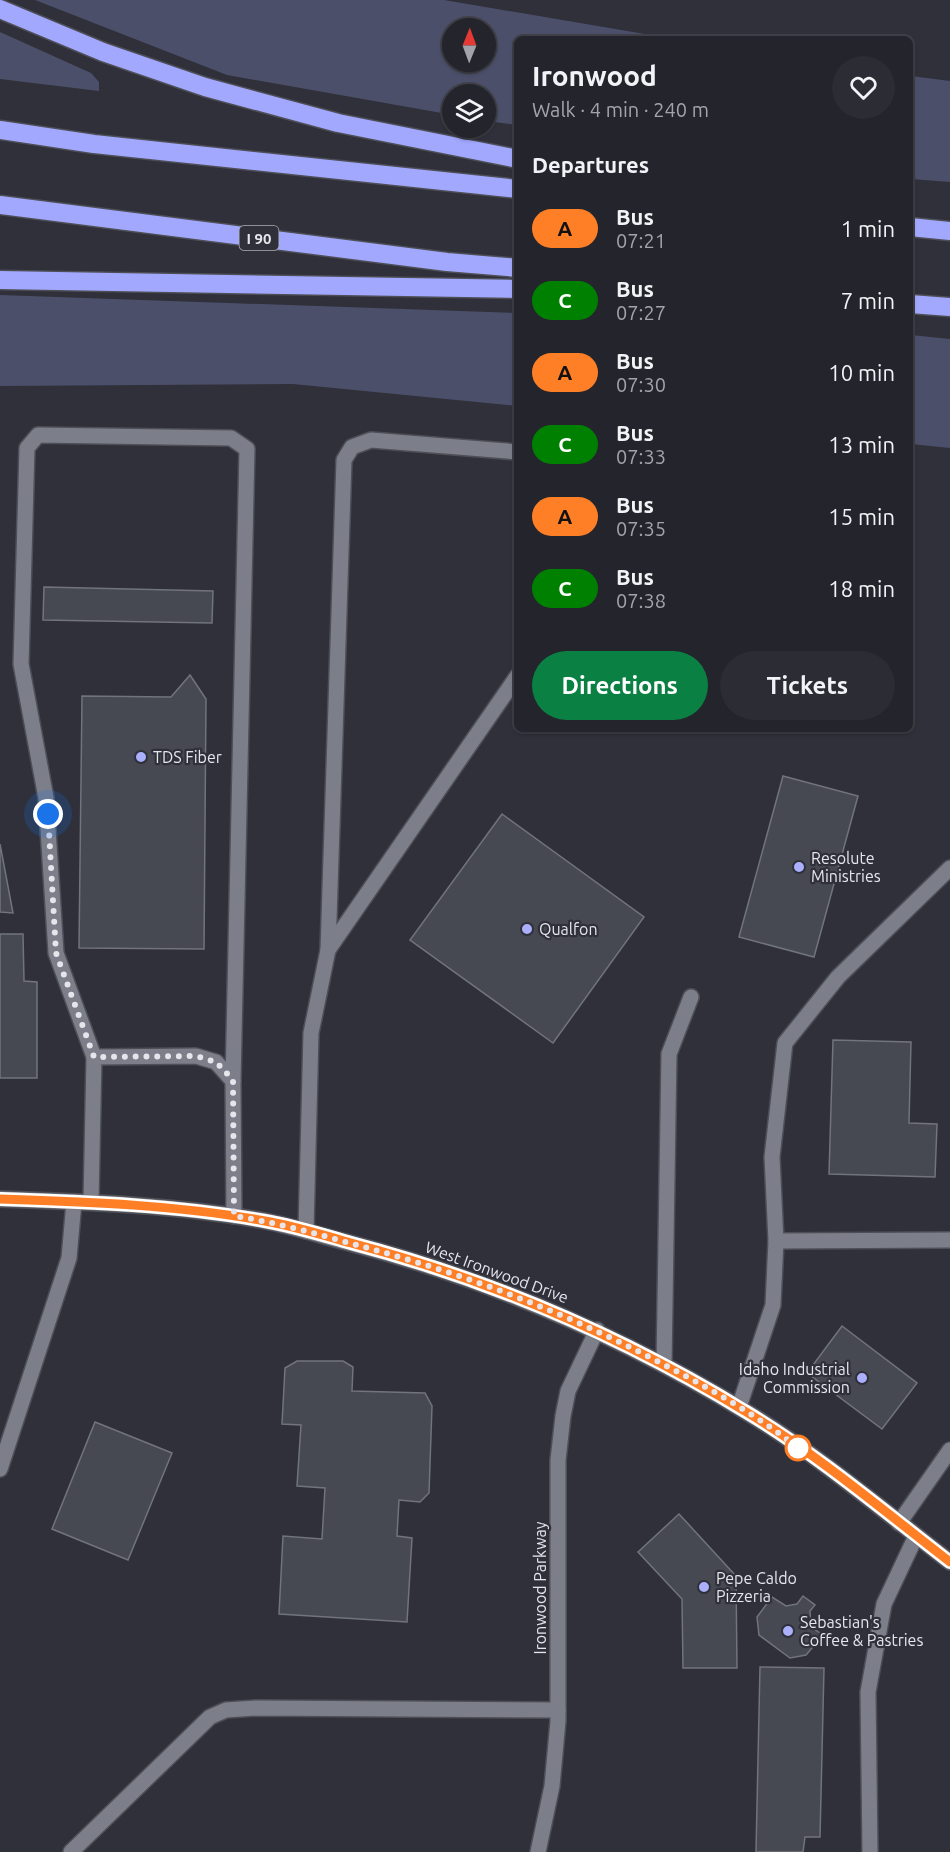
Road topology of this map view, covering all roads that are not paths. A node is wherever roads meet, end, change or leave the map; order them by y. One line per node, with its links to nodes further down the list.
1 (0, 9): 3 (highway)
2 (0, 130): 4 (highway)
3 (514, 158)
4 (514, 189)
5 (0, 205): 8 (highway, I 90)
6 (913, 227): 7 (highway)
7 (950, 231)
8 (514, 268)
9 (0, 280): 10 (highway)
10 (514, 288)
11 (913, 304): 12 (highway)
12 (950, 307)
13 (514, 452): 16 (street)
14 (514, 681): 16 (street)
15 (950, 868): 26 (street)
16 (328, 950): 24 (street)
17 (691, 997): 28 (street)
18 (94, 1057): 19 (street); 19 (street); 22 (street)
19 (233, 1080): 23 (street)
20 (0, 1199): 21 (street, West Ironwood Drive)
21 (74, 1202): 22 (street, West Ironwood Drive); 31 (street)
22 (91, 1202): 23 (street, West Ironwood Drive)
23 (234, 1216): 24 (street, West Ironwood Drive)
24 (306, 1231): 27 (street, West Ironwood Drive)
25 (950, 1240): 26 (street)
26 (776, 1241): 29 (street)
27 (597, 1330): 28 (street, West Ironwood Drive); 35 (street, Ironwood Parkway)
28 (664, 1365): 29 (street, West Ironwood Drive)
29 (739, 1407): 32 (street, West Ironwood Drive)
30 (950, 1450): 32 (street)
31 (0, 1469)
32 (898, 1522): 33 (street, West Ironwood Drive)
33 (916, 1536): 34 (street, West Ironwood Drive); 38 (street)
34 (950, 1562)
35 (558, 1710): 36 (street); 37 (street, Ironwood Parkway)
36 (71, 1852)
37 (537, 1852)
38 (870, 1852)

